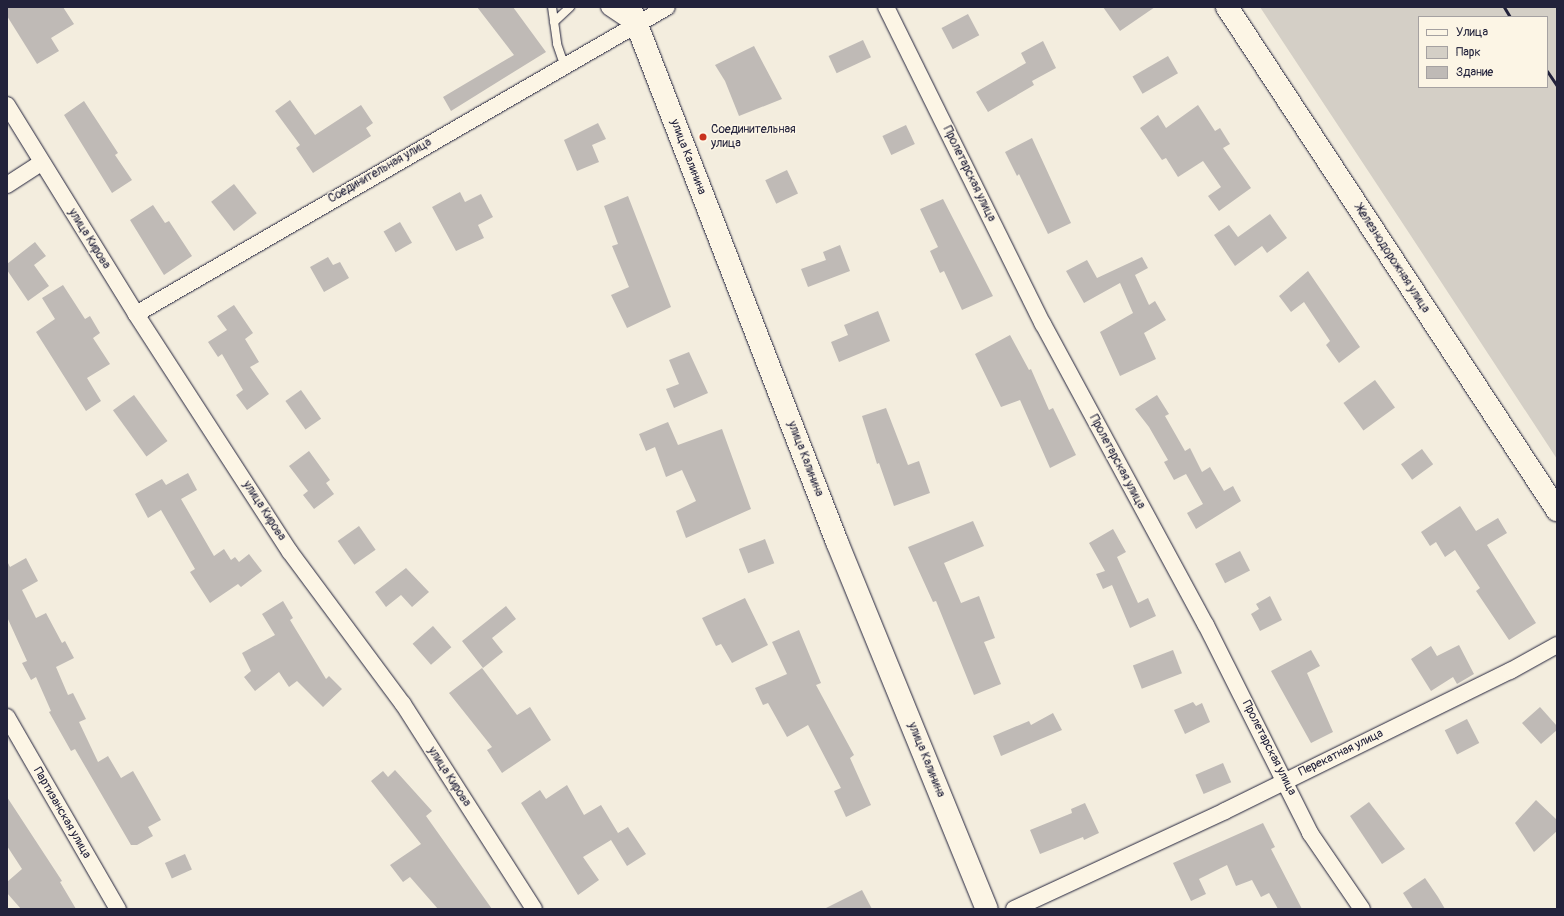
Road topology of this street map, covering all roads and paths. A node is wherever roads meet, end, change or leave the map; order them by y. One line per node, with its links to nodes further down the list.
1 (552, 7): 8 (lane)
2 (570, 7): 8 (lane)
3 (608, 7): 7 (street)
4 (668, 7): 7 (street, Соединительная улица)
5 (886, 7): 17 (street, Пролетарская улица)
6 (1227, 7): 14 (street, Железнодорожная улица)
7 (633, 17): 9 (street, Соединительная улица); 20 (street, улица Калинина)
8 (554, 22): 9 (lane)
9 (564, 64): 13 (street, Соединительная улица)
10 (7, 105): 11 (street, улица Кирова)
11 (40, 163): 12 (street); 13 (street, улица Кирова)
12 (7, 185)
13 (136, 314): 19 (street, улица Кирова)
14 (1557, 510)
15 (1557, 645): 17 (street, Перекатная улица)
16 (7, 717): 18 (street, Партизанская улица)
17 (1286, 780): 21 (street, Перекатная улица); 22 (street, Пролетарская улица)
18 (118, 909)
19 (534, 909)
20 (986, 909)
21 (1014, 909)
22 (1362, 909)

